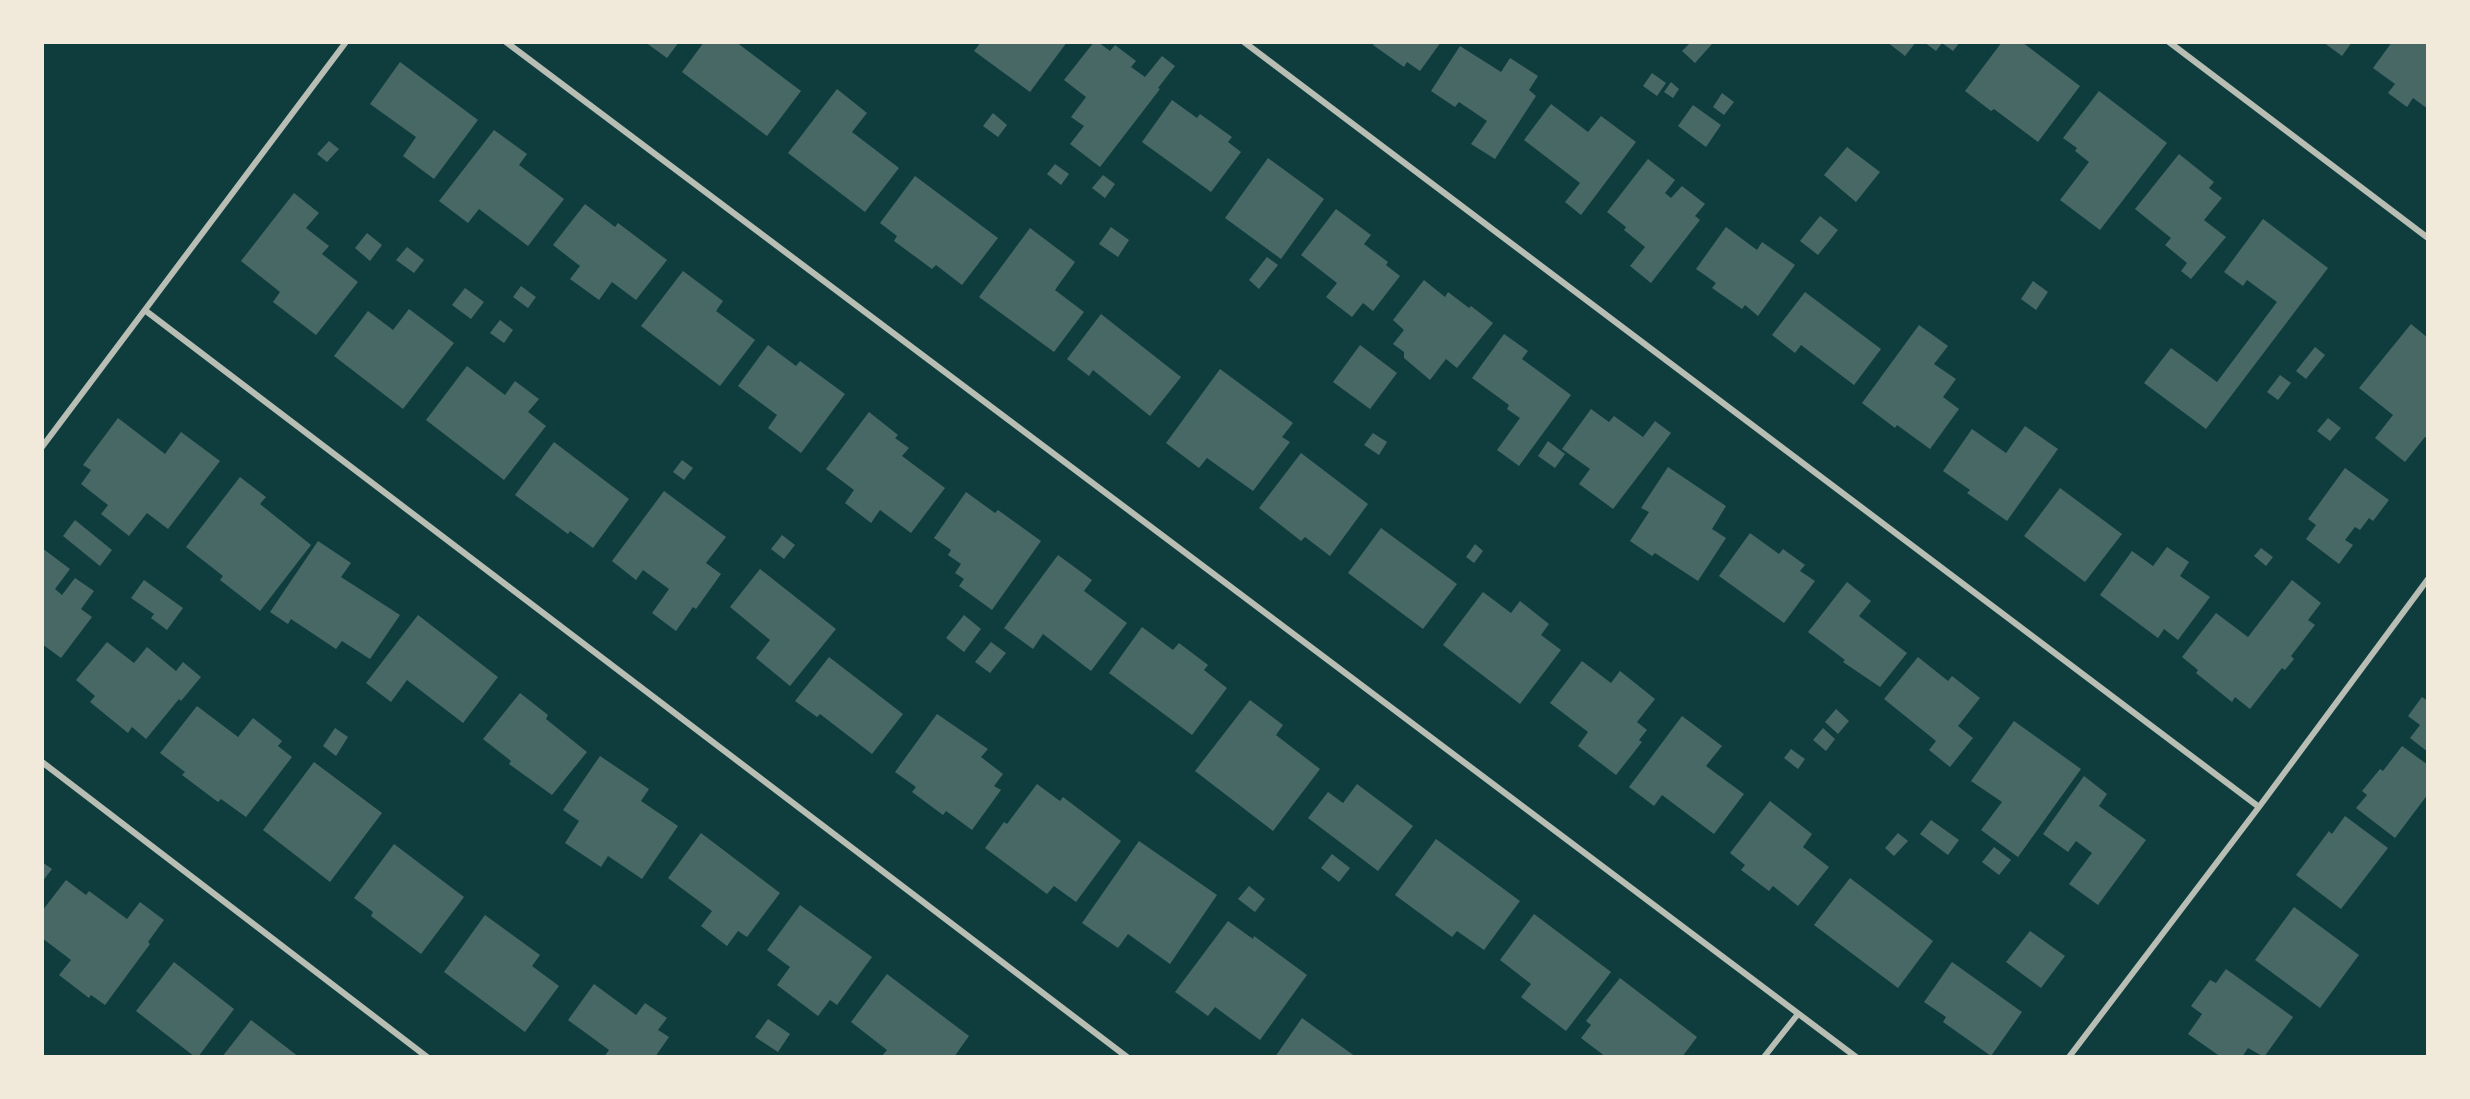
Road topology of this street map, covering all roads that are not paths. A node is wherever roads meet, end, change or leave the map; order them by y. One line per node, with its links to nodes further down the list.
1 (346, 42): 6 (street)
2 (506, 42): 11 (street)
3 (1244, 42): 10 (street)
4 (2169, 42): 5 (street)
5 (2428, 238)
6 (146, 312): 7 (street); 13 (street)
7 (42, 447)
8 (2428, 579): 10 (street)
9 (42, 762): 12 (street)
10 (2259, 807): 16 (street)
11 (1798, 1014): 14 (street); 15 (street)
12 (427, 1057)
13 (1127, 1057)
14 (1764, 1057)
15 (1856, 1057)
16 (2069, 1057)

